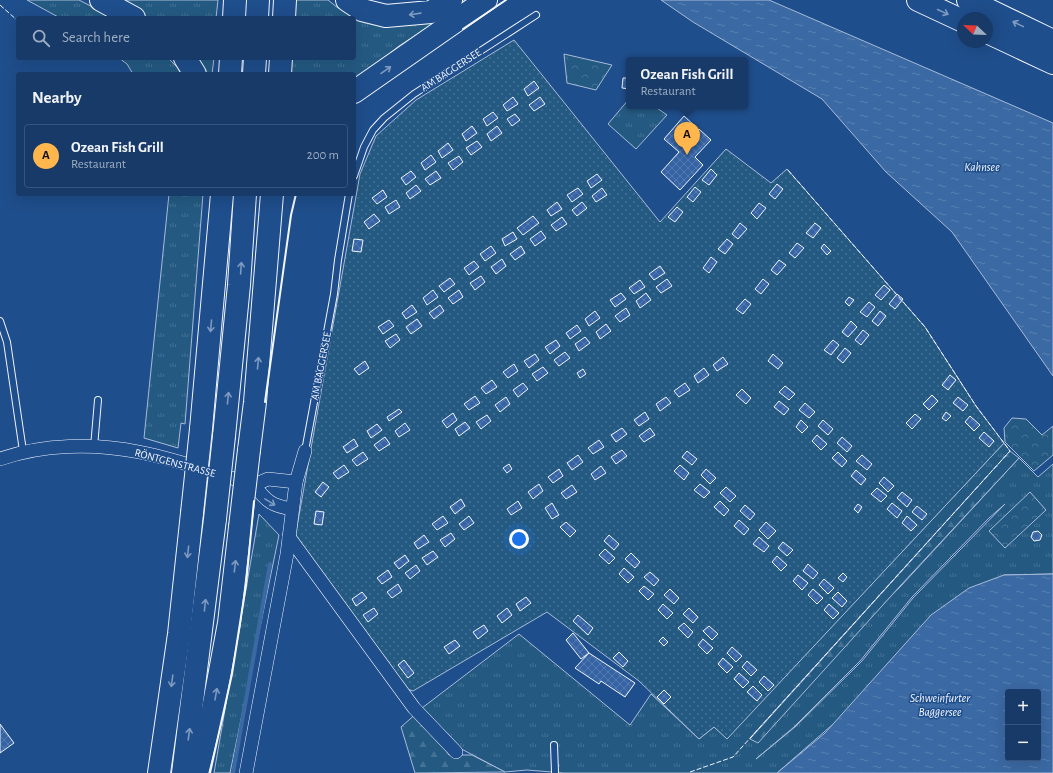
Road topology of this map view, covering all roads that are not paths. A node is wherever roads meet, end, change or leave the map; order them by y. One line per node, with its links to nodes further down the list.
1 (101, 0): 11 (highway)
2 (235, 0): 12 (highway)
3 (258, 0): 13 (highway)
4 (285, 0): 14 (highway)
5 (347, 0): 6 (highway, one-way to 5)
6 (451, 0)
7 (486, 0): 27 (highway, one-way to 7)
8 (918, 0): 15 (highway, one-way to 15)
9 (968, 0): 17 (highway, one-way to 9)
10 (536, 15): 28 (lane, AM BAGGERSEE)
11 (130, 16)
12 (234, 16)
13 (257, 16)
14 (284, 16)
15 (957, 18)
16 (993, 35): 22 (highway)
17 (1053, 41)
18 (186, 60): 23 (highway)
19 (231, 60): 24 (highway)
20 (255, 60): 25 (highway)
21 (281, 60): 26 (highway)
22 (1053, 63)
23 (194, 72)
24 (230, 72)
25 (254, 72)
26 (280, 72)
27 (356, 91)
28 (356, 170)
29 (222, 196): 49 (highway, one-way to 49, bridge)
30 (246, 196): 50 (highway, one-way to 30, bridge)
31 (272, 196): 34 (highway)
32 (282, 196): 34 (highway)
33 (350, 196): 40 (lane, AM BAGGERSEE)
34 (268, 234): 51 (highway, one-way to 34, bridge)
35 (0, 321): 36 (lane)
36 (2, 332): 39 (lane)
37 (98, 400): 38 (lane)
38 (94, 447): 39 (street, RÖNTGENSTRASSE); 43 (street, RÖNTGENSTRASSE)
39 (23, 451): 41 (street, RÖNTGENSTRASSE)
40 (305, 451): 42 (street, AM BAGGERSEE)
41 (0, 459)
42 (296, 482): 43 (street); 44 (street, AM BAGGERSEE)
43 (254, 485): 44 (street, one-way to 44)
44 (292, 509): 45 (street, AM BAGGERSEE)
45 (289, 537): 47 (street); 52 (street, AM BAGGERSEE)
46 (554, 745): 48 (lane)
47 (456, 752)
48 (555, 772)
49 (160, 773)
50 (183, 773)
51 (197, 773)
52 (246, 773)

